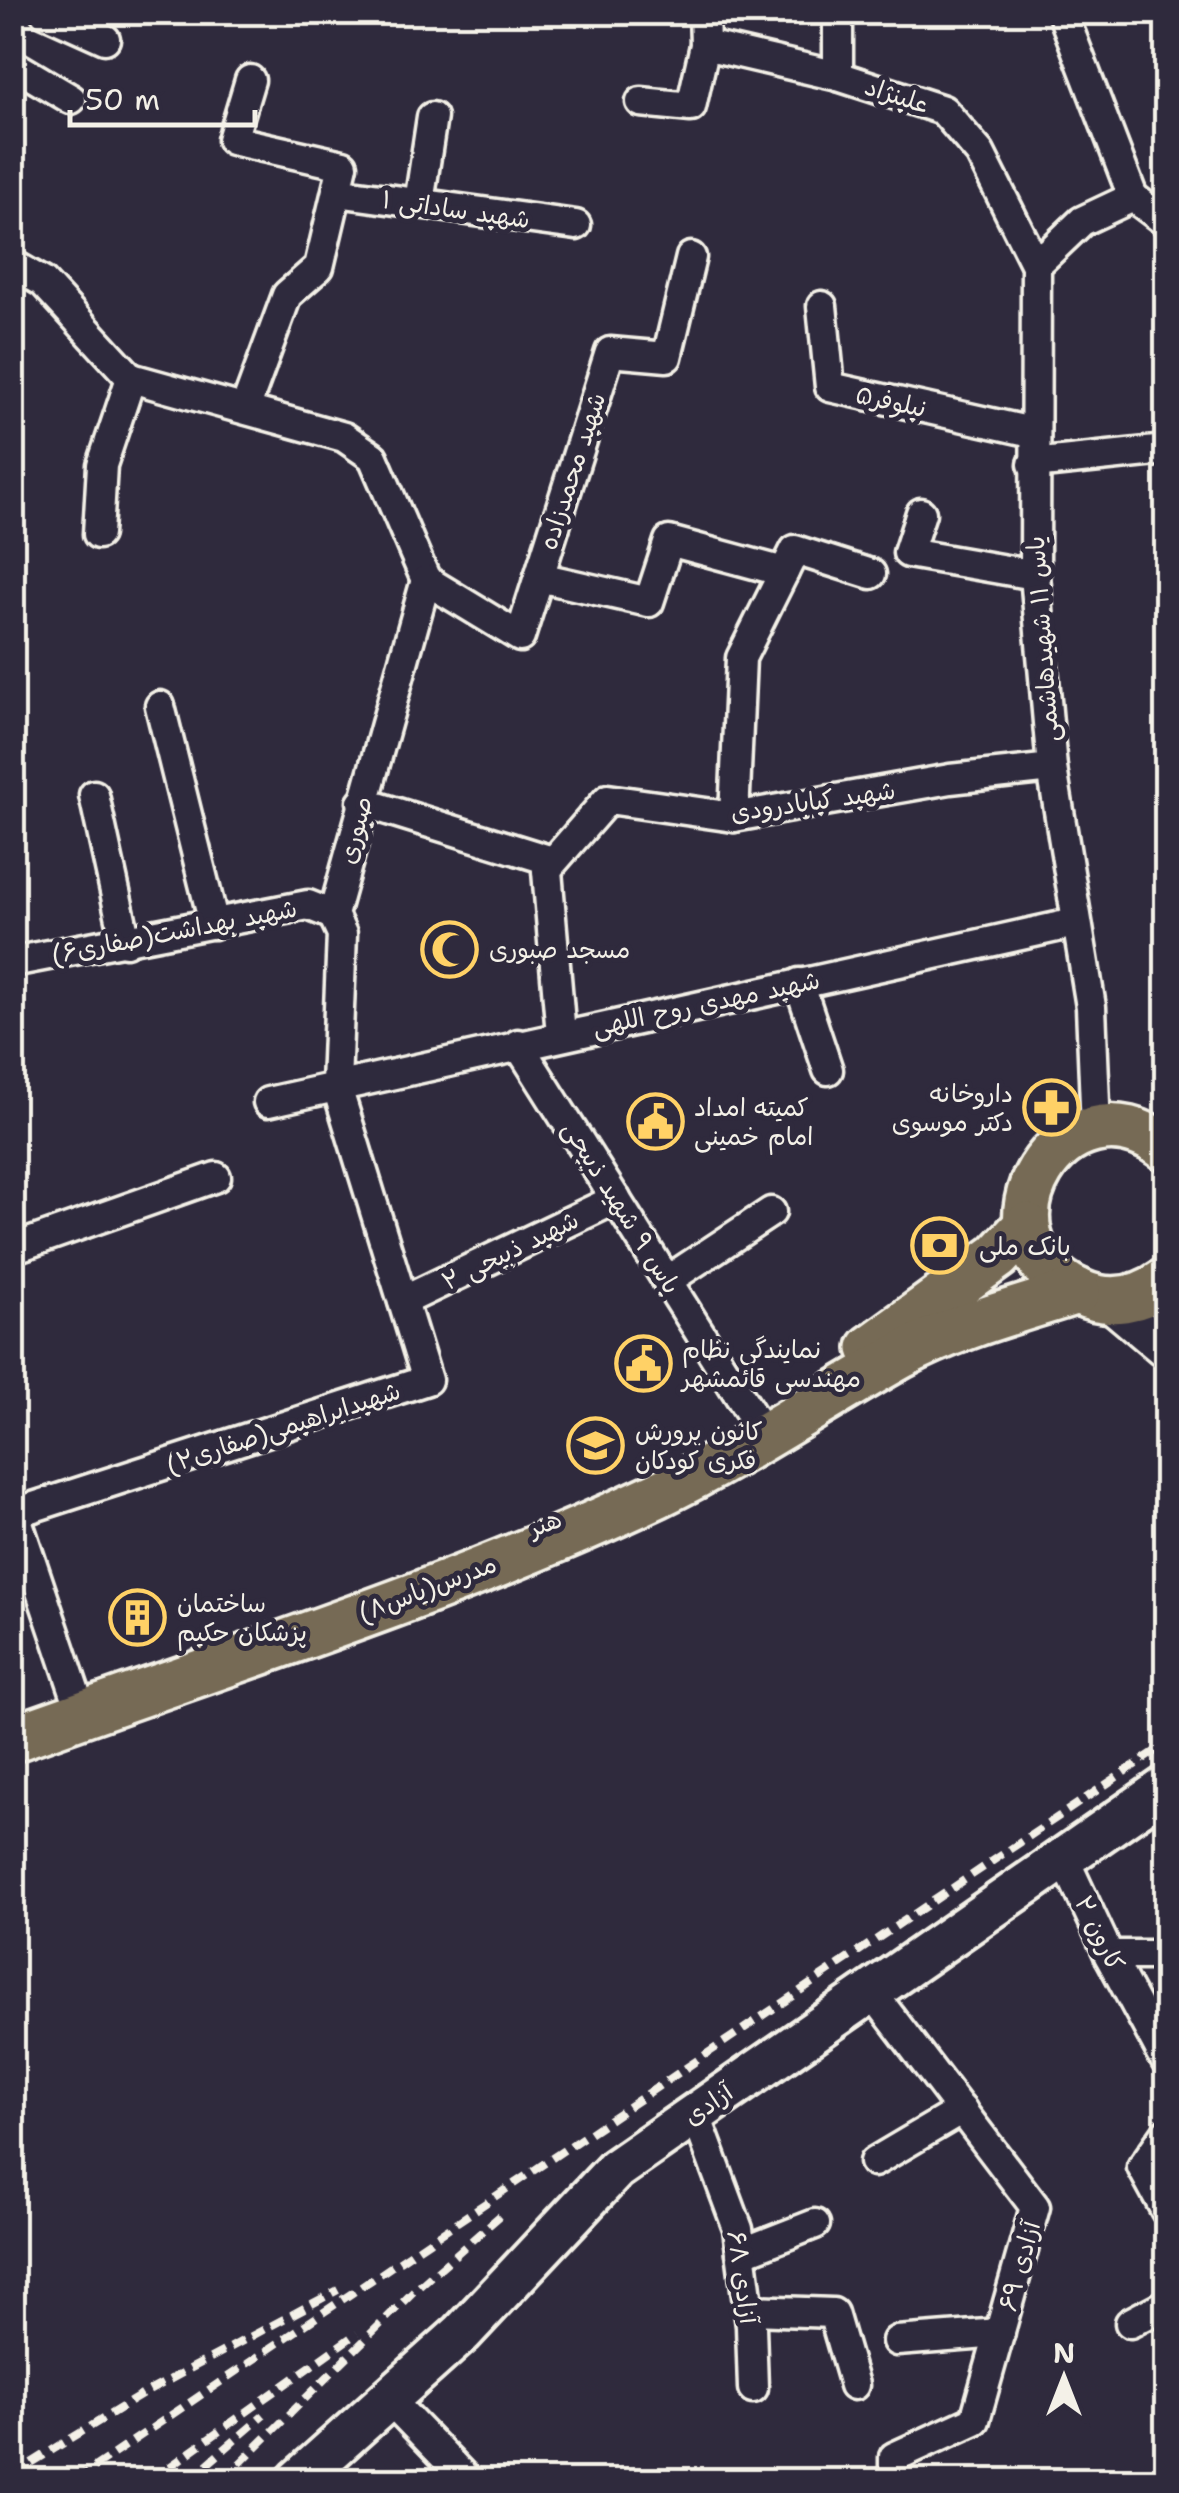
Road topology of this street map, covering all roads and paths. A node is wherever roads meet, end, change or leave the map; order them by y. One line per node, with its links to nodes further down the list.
1 (45, 12): 5 (street)
2 (704, 12): 6 (street)
3 (838, 12): 8 (street)
4 (1062, 12): 14 (street)
5 (105, 39)
6 (705, 45): 8 (street, علینژاد); 11 (street)
7 (12, 64): 10 (street)
8 (838, 76): 20 (street, علینژاد)
9 (250, 80): 13 (street)
10 (72, 99)
11 (641, 102)
12 (432, 117): 15 (street)
13 (337, 192): 15 (street, شهید ساداتی ۱); 23 (street)
14 (1133, 197): 16 (street); 20 (street)
15 (418, 203): 17 (street, شهید ساداتی ۱)
16 (1166, 222)
17 (576, 225)
18 (691, 257): 32 (street, شهید محمدزاده)
19 (12, 264): 22 (street)
20 (1036, 265): 24 (street, یاس ۱۱ شهیدهاشمی)
21 (822, 306): 24 (street, نیلوفر۵)
22 (131, 378): 23 (street); 28 (street)
23 (245, 409): 33 (street)
24 (1032, 432): 26 (street, یاس ۱۱ شهیدهاشمی)
25 (1166, 450): 26 (street)
26 (1033, 464): 31 (street, یاس ۱۱ شهیدهاشمی)
27 (921, 512): 31 (street)
28 (98, 534)
29 (784, 572): 30 (street); 32 (street); 38 (street)
30 (871, 574)
31 (1035, 574): 35 (street, یاس ۱۱ شهیدهاشمی)
32 (538, 576): 33 (street, شهید محمدزاده)
33 (426, 580): 37 (street, صبوری)
34 (160, 706): 42 (street)
35 (1052, 768): 38 (street, شهید کیابادرودی); 41 (street, یاس ۱۱ شهیدهاشمی)
36 (94, 795): 43 (street)
37 (362, 802): 39 (street); 40 (street, صبوری)
38 (734, 817): 39 (street, شهید کیابادرودی)
39 (546, 869): 46 (street)
40 (332, 915): 42 (street, شهید بهداشت(صفاری۶)); 49 (street, صبوری)
41 (1075, 923): 45 (street, شهید مهدی روح اللهی); 51 (street, یاس ۱۱ شهیدهاشمی)
42 (214, 924): 43 (street, شهید بهداشت(صفاری۶))
43 (126, 942): 44 (street, شهید بهداشت(صفاری۶))
44 (12, 962)
45 (799, 983): 46 (street, شهید مهدی روح اللهی); 48 (street)
46 (560, 1035): 47 (street, شهید مهدی روح اللهی)
47 (518, 1044): 49 (street, شهید مهدی روح اللهی); 54 (street, یاس ۹ شهید ذبیحی)
48 (828, 1070)
49 (336, 1084): 50 (street, شهید مهدی روح اللهی); 61 (street, شهیدابراهیمی(صفاری۲))
50 (268, 1102)
51 (1096, 1129): 52 (main road); 56 (main road)
52 (1162, 1138)
53 (216, 1177): 57 (street)
54 (616, 1199): 58 (street, یاس ۹ شهید ذبیحی); 61 (street, شهید ذبیحی ۲)
55 (771, 1212): 58 (street)
56 (1026, 1226): 60 (main road); 63 (main road, هنر)
57 (12, 1249)
58 (668, 1280): 63 (street, یاس ۹ شهید ذبیحی)
59 (1166, 1282): 60 (main road)
60 (1093, 1296): 62 (street); 67 (main road, مدرس(یاس۸))
61 (403, 1301): 64 (street, شهیدابراهیمی(صفاری۲))
62 (1166, 1350)
63 (756, 1422): 65 (main road, هنر)
64 (14, 1509): 65 (street)
65 (78, 1701): 66 (main road, هنر)
66 (12, 1724)
67 (12, 1739)
68 (1166, 1786): 69 (main road, آزادی)
69 (1064, 1856): 71 (street, کارون ۲); 72 (main road, آزادی)
70 (1166, 1955): 71 (street)
71 (1109, 1956): 73 (street, کارون ۲)
72 (872, 1991): 74 (street, آزادی ۶۹); 75 (main road, آزادی)
73 (1166, 2061)
74 (962, 2110): 77 (street); 84 (street, آزادی ۶۹)
75 (695, 2113): 80 (street, آزادی ۶۸); 88 (main road, آزادی)
76 (1166, 2132): 78 (street)
77 (874, 2162)
78 (1166, 2211)
79 (815, 2224): 80 (street)
80 (741, 2253): 82 (street, آزادی ۶۸)
81 (1166, 2304): 83 (street)
82 (749, 2310): 86 (street); 87 (street, آزادی ۶۸)
83 (1130, 2323)
84 (1000, 2333): 85 (street); 91 (street, آزادی ۶۹)
85 (898, 2342)
86 (854, 2385)
87 (753, 2388)
88 (391, 2400): 89 (main road, آزادی); 90 (street)
89 (298, 2480)
90 (467, 2480)
91 (894, 2480)

